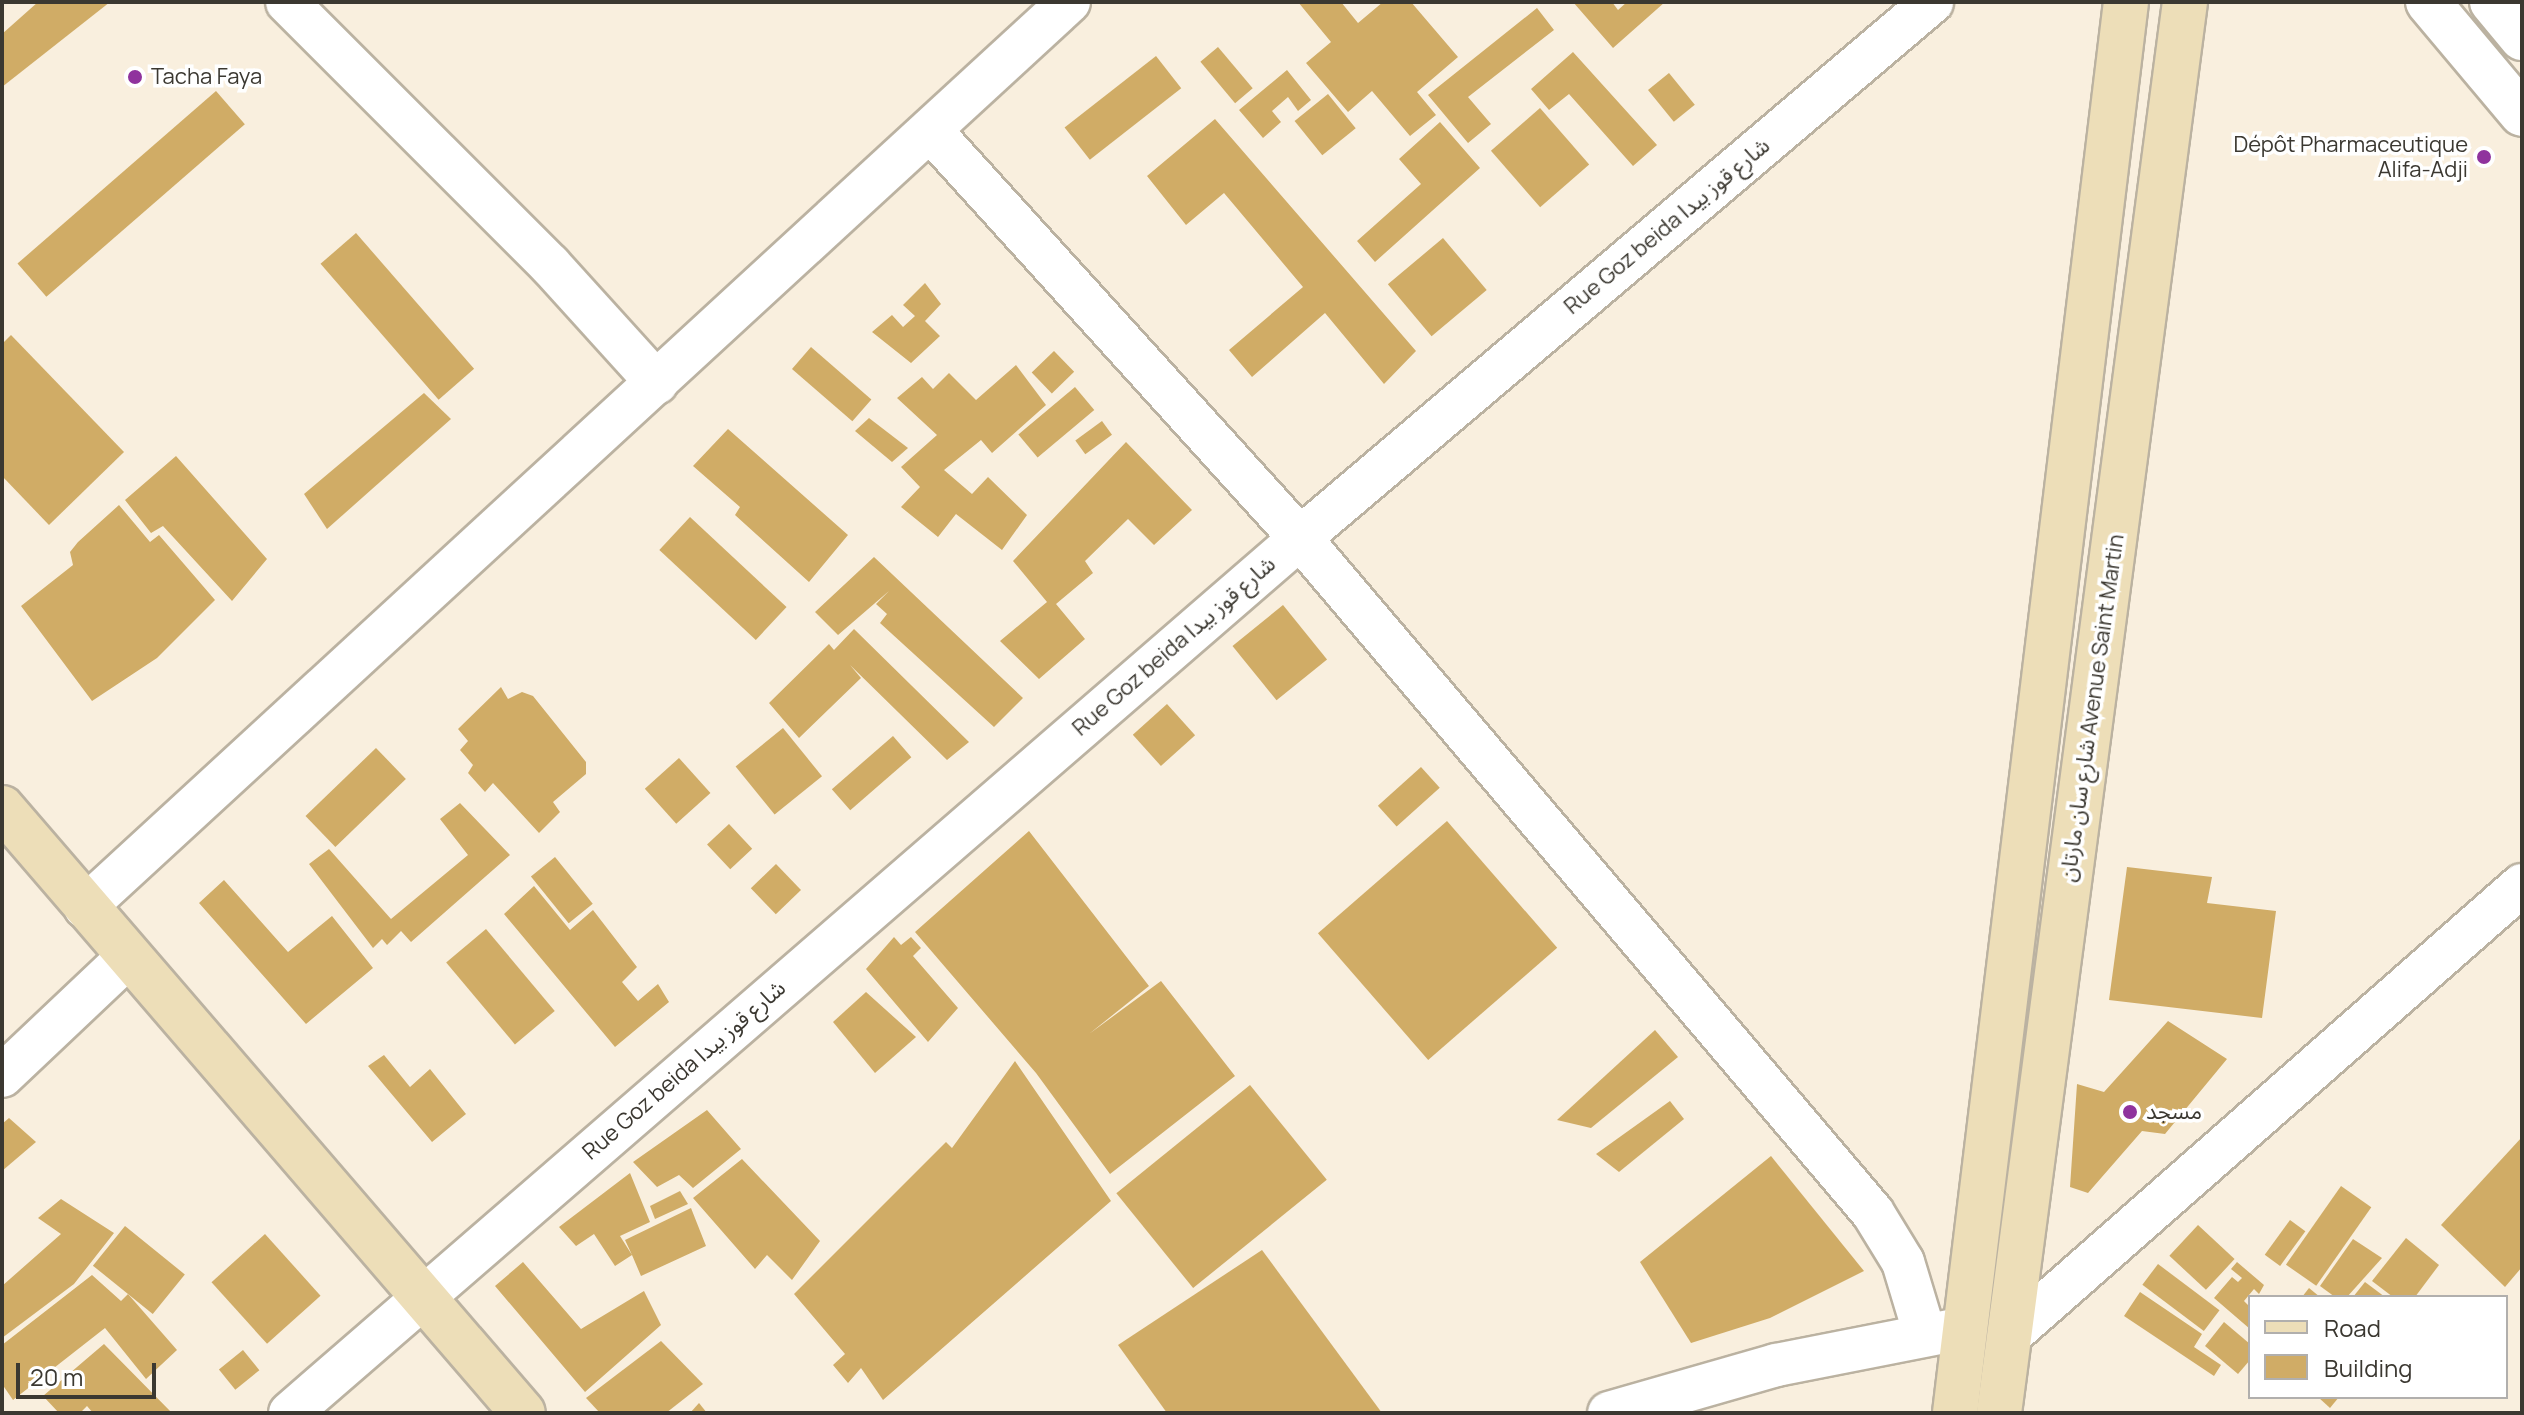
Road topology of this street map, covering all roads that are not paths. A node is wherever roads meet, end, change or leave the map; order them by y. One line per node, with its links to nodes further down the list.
1 (287, 2): 11 (street)
2 (1069, 2): 10 (street)
3 (1932, 2): 12 (street, Rue Goz beida شارع قوز بيدا)
4 (2126, 2): 19 (main road)
5 (2185, 2): 20 (main road, شارع سان مارتان Avenue Saint Martin)
6 (2428, 2): 9 (street)
7 (2492, 2): 8 (street)
8 (2522, 38)
9 (2522, 114)
10 (931, 131): 11 (street); 12 (street)
11 (657, 383): 15 (street)
12 (1300, 538): 18 (street, Rue Goz beida شارع قوز بيدا); 19 (street)
13 (2, 808): 15 (main road)
14 (2522, 885): 20 (street)
15 (85, 907): 16 (main road)
16 (129, 956): 17 (street); 18 (main road)
17 (2, 1076)
18 (422, 1297): 21 (street, Rue Goz beida شارع قوز بيدا); 22 (main road)
19 (1945, 1332): 23 (street); 24 (main road)
20 (2009, 1336): 25 (main road, شارع سان مارتان Avenue Saint Martin)
21 (290, 1413)
22 (523, 1413)
23 (1609, 1413)
24 (1955, 1413)
25 (1999, 1413)

